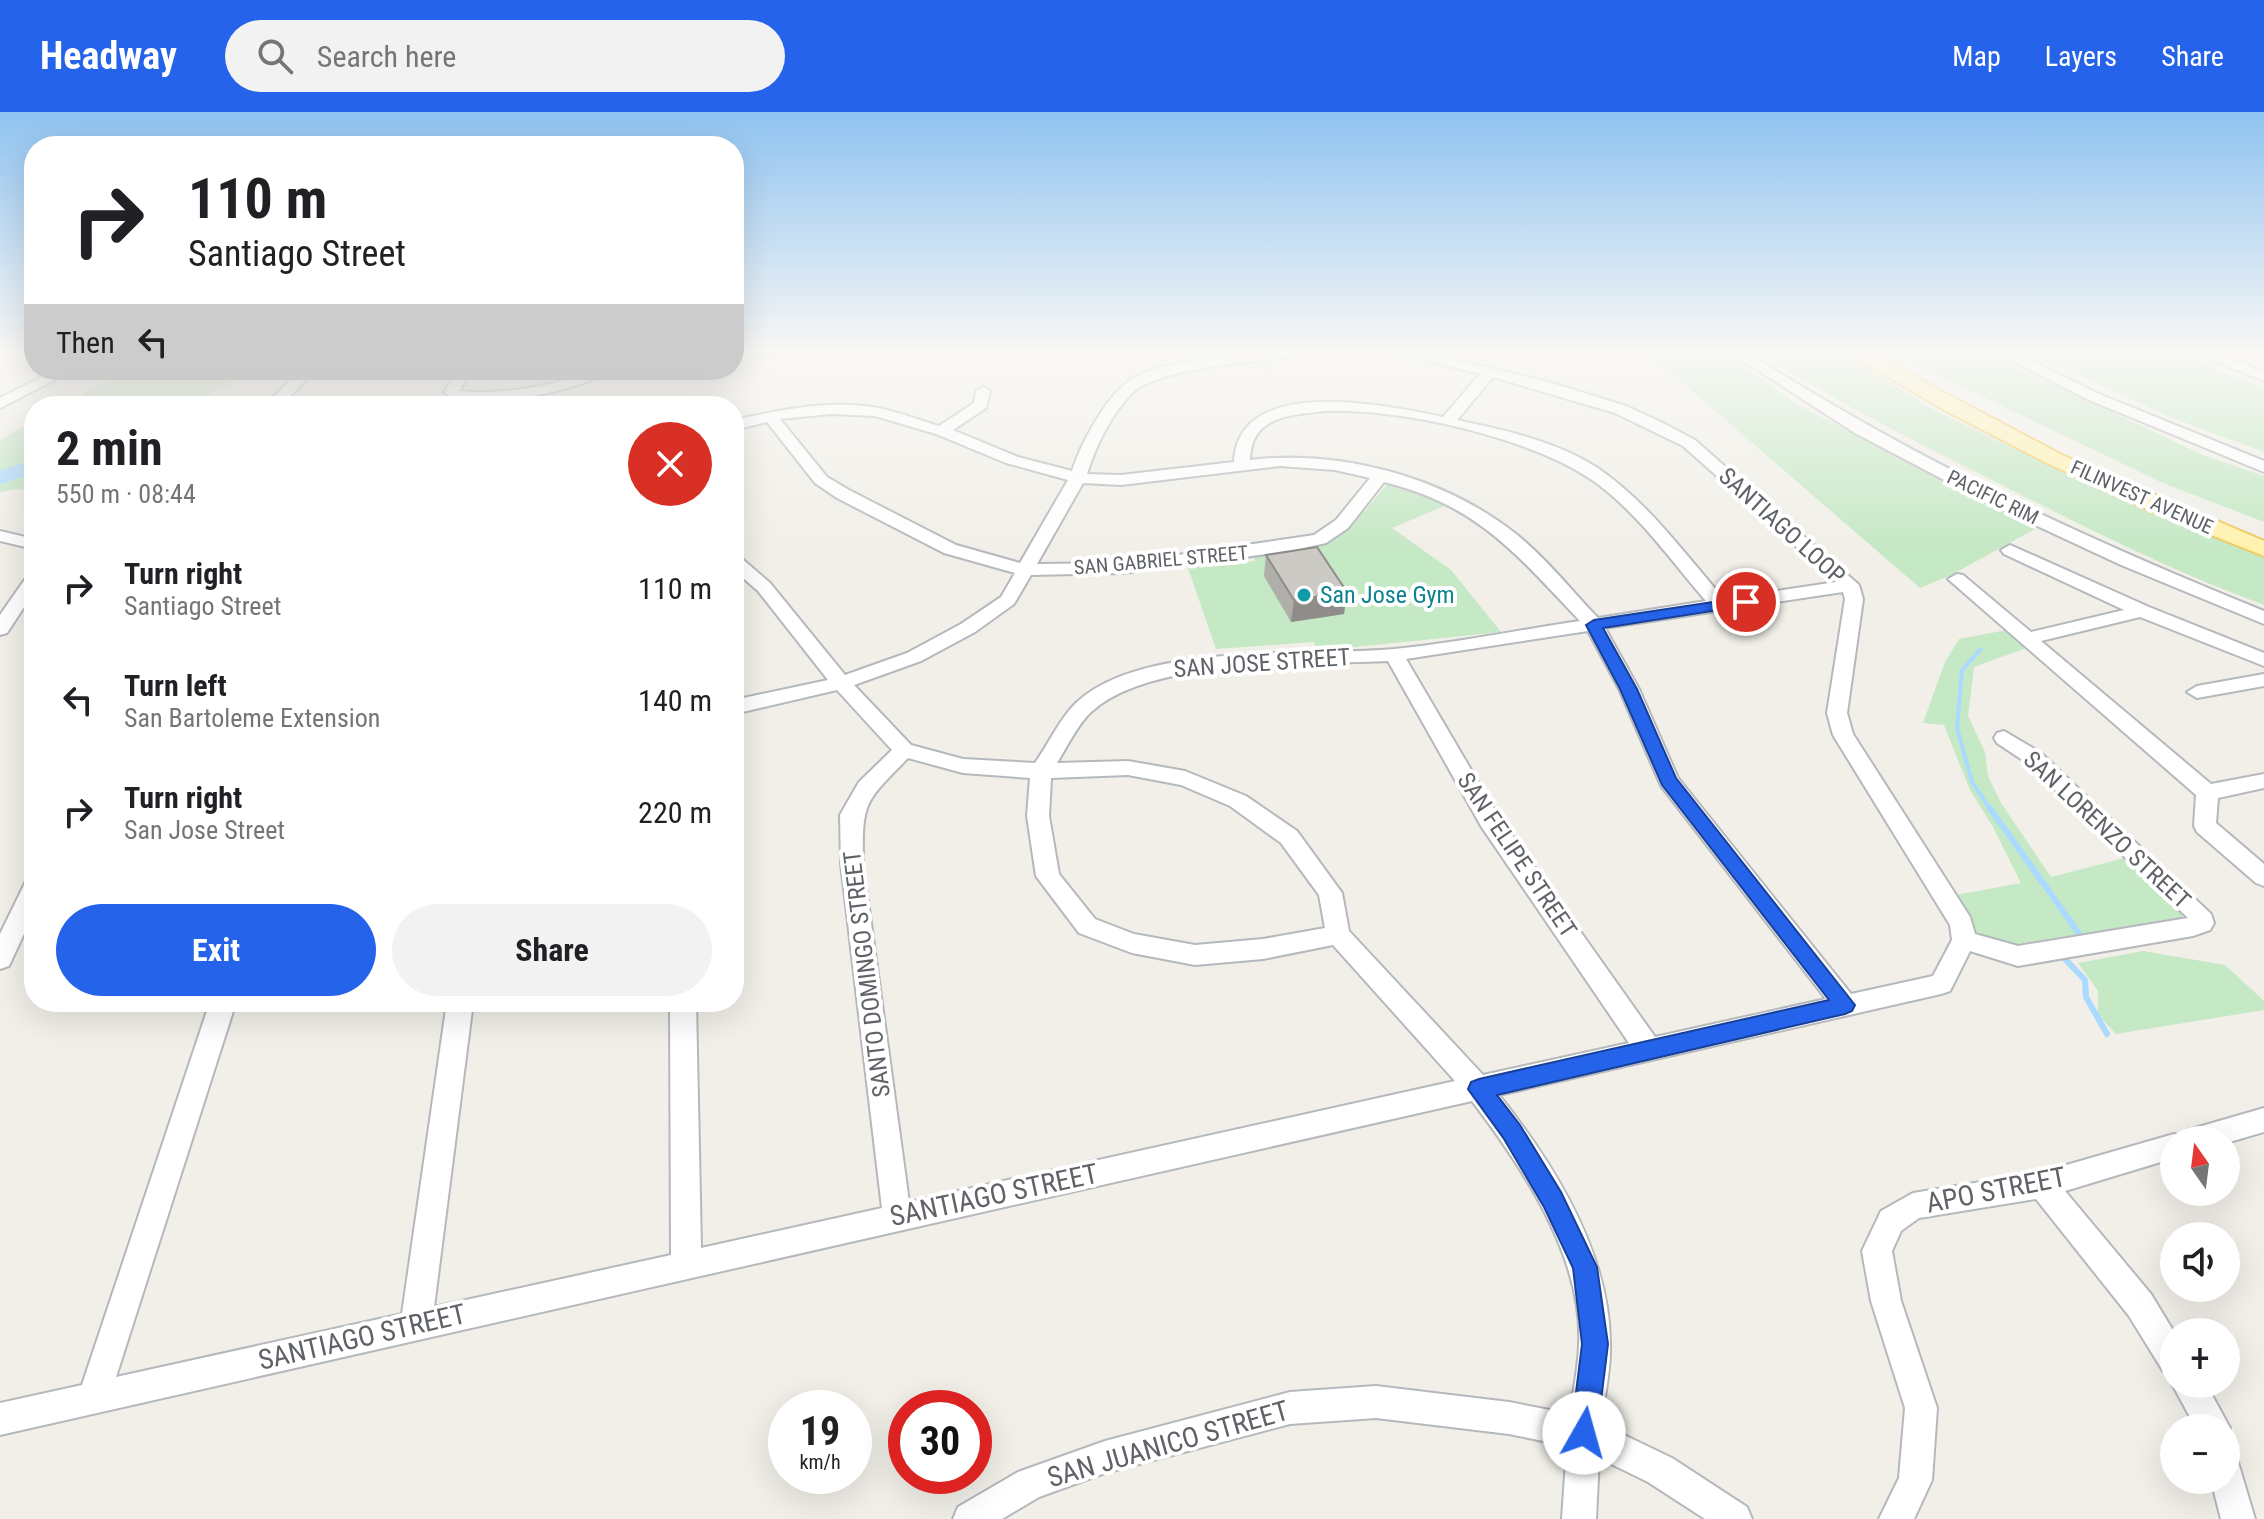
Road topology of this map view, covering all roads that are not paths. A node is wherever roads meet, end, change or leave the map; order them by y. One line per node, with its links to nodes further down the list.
1 (770, 416): 27 (street, SAN GABRIEL STREET)
2 (767, 417): 14 (street)
3 (892, 417): 16 (street)
4 (963, 417): 16 (street)
5 (1108, 417): 20 (street)
6 (1273, 417): 17 (street)
7 (1421, 417): 15 (street)
8 (1452, 417): 15 (street)
9 (1639, 417): 29 (street, SANTIAGO LOOP)
10 (1838, 417): 33 (street, PACIFIC RIM)
11 (1970, 417): 24 (main road, FILINVEST AVENUE)
12 (2003, 417): 21 (main road, FILINVEST AVENUE)
13 (2142, 417): 18 (street)
14 (744, 422)
15 (1447, 422): 31 (street)
16 (941, 431): 20 (street)
17 (1242, 465): 19 (street); 20 (street)
18 (2264, 467)
19 (1381, 475): 27 (street, SAN GABRIEL STREET); 34 (street)
20 (1078, 478): 27 (street)
21 (2264, 531)
22 (0, 536): 23 (street)
23 (24, 542)
24 (2264, 549)
25 (2010, 550): 32 (street)
26 (744, 570): 40 (street)
27 (1025, 570): 40 (street)
28 (1957, 579): 36 (street)
29 (1850, 585): 31 (street, SAN JOSE STREET); 51 (street, SANTIAGO LOOP)
30 (24, 594): 35 (street)
31 (1720, 606): 34 (street, SAN JOSE STREET)
32 (2142, 611): 36 (street); 38 (street)
33 (2264, 618)
34 (1594, 625): 37 (street, SAN JOSE STREET); 53 (street)
35 (0, 629)
36 (2029, 638): 47 (street)
37 (1394, 655): 45 (street, SAN JOSE STREET); 57 (street, SAN FELIPE STREET)
38 (2264, 660)
39 (2264, 680): 41 (street)
40 (841, 683): 42 (street); 44 (street)
41 (2197, 692)
42 (744, 705)
43 (2004, 738): 51 (street, SAN LORENZO STREET)
44 (904, 750): 45 (street); 63 (street, SANTO DOMINGO STREET)
45 (1041, 771): 50 (street); 50 (street, SAN JOSE STREET)
46 (2264, 781): 47 (street)
47 (2207, 792): 48 (street)
48 (2264, 877)
49 (24, 908): 52 (street)
50 (1338, 935): 58 (street)
51 (1964, 940): 53 (street, SANTIAGO STREET)
52 (0, 959)
53 (1845, 1005): 57 (street, SANTIAGO STREET)
54 (220, 1012): 67 (street)
55 (459, 1012): 65 (street)
56 (683, 1012): 64 (street)
57 (1649, 1050): 58 (street, SANTIAGO STREET)
58 (1479, 1089): 63 (street, SANTIAGO STREET); 69 (street)
59 (2264, 1120): 60 (street)
60 (2240, 1127)
61 (2160, 1150): 62 (street, APO STREET)
62 (2042, 1185): 66 (street); 74 (street, APO STREET)
63 (897, 1216): 64 (street, SANTIAGO STREET)
64 (686, 1264): 65 (street, SANTIAGO STREET)
65 (416, 1324): 67 (street, SANTIAGO STREET)
66 (2160, 1337)
67 (93, 1400): 68 (street, SANTIAGO STREET)
68 (0, 1419)
69 (1584, 1433): 71 (street, SAN JUANICO STREET); 72 (street); 73 (street, SAN JUANICO STREET)
70 (2231, 1494): 75 (street)
71 (970, 1519)
72 (1579, 1519)
73 (1735, 1519)
74 (1896, 1519)
75 (2238, 1519)

